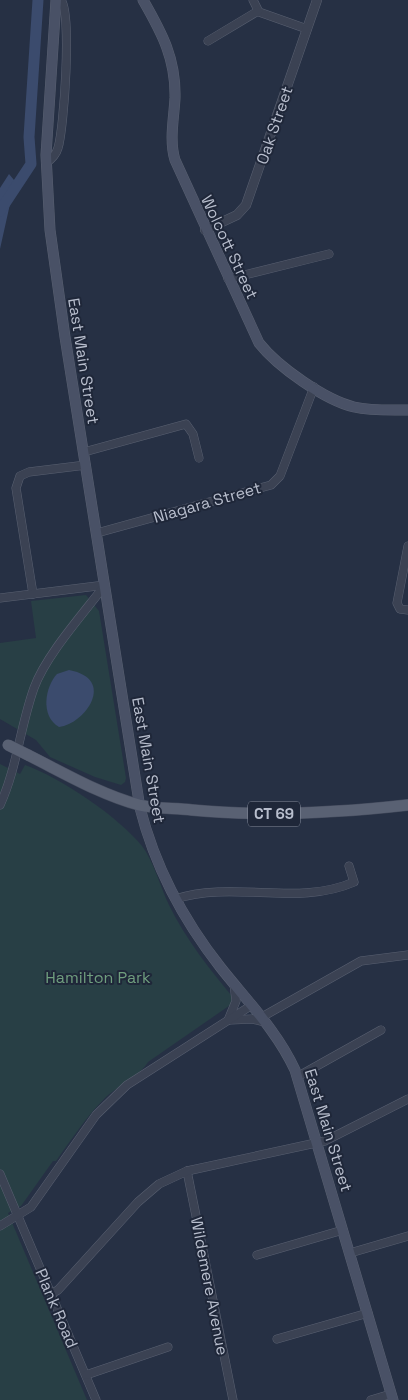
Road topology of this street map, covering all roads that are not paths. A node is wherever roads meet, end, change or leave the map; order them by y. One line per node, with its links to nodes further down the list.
1 (56, 0): 9 (main road, East Main Street)
2 (62, 0): 9 (street)
3 (143, 0): 10 (main road, Wolcott Street)
4 (253, 0): 6 (street)
5 (317, 0): 7 (street, Oak Street)
6 (258, 11): 7 (street); 8 (street)
7 (307, 29): 10 (street, Oak Street)
8 (208, 41)
9 (46, 163): 15 (main road, East Main Street)
10 (205, 230): 12 (main road, Wolcott Street)
11 (330, 254): 12 (street)
12 (228, 279): 13 (main road, Wolcott Street)
13 (314, 387): 14 (main road, Wolcott Street); 18 (street, Niagara Street)
14 (408, 410)
15 (84, 452): 16 (street); 17 (main road, East Main Street)
16 (199, 458)
17 (86, 465): 18 (main road, East Main Street); 21 (street)
18 (97, 533): 20 (main road, East Main Street)
19 (408, 546): 23 (street)
20 (105, 585): 21 (street); 25 (street); 26 (main road, East Main Street)
21 (33, 594): 22 (street)
22 (0, 598)
23 (408, 610)
24 (4, 743): 26 (main road, CT 69, bridge)
25 (0, 805)
26 (140, 805): 27 (main road, CT 69); 29 (main road, East Main Street)
27 (408, 805)
28 (349, 866): 29 (street)
29 (175, 899): 31 (main road, East Main Street)
30 (408, 955): 34 (street)
31 (234, 984): 32 (main road, East Main Street); 33 (street)
32 (252, 1005): 33 (street); 34 (main road, East Main Street)
33 (228, 1020): 34 (street); 41 (street)
34 (265, 1020): 36 (main road, East Main Street)
35 (381, 1030): 36 (street)
36 (297, 1077): 38 (main road, East Main Street)
37 (408, 1099): 38 (street)
38 (318, 1143): 39 (street); 43 (main road, East Main Street)
39 (188, 1171): 47 (street); 54 (street, Wildemere Avenue)
40 (0, 1174): 41 (street, Plank Road)
41 (18, 1216): 42 (street); 47 (street, Plank Road)
42 (0, 1226)
43 (344, 1230): 45 (main road, East Main Street); 46 (street)
44 (408, 1236): 45 (street)
45 (350, 1253): 48 (main road, East Main Street)
46 (258, 1256)
47 (51, 1294): 51 (street, Plank Road)
48 (368, 1313): 49 (street); 52 (main road, East Main Street)
49 (277, 1339)
50 (168, 1347): 51 (street)
51 (86, 1375): 53 (street, Plank Road)
52 (392, 1397): 55 (street)
53 (96, 1400)
54 (233, 1400)
55 (371, 1400)

